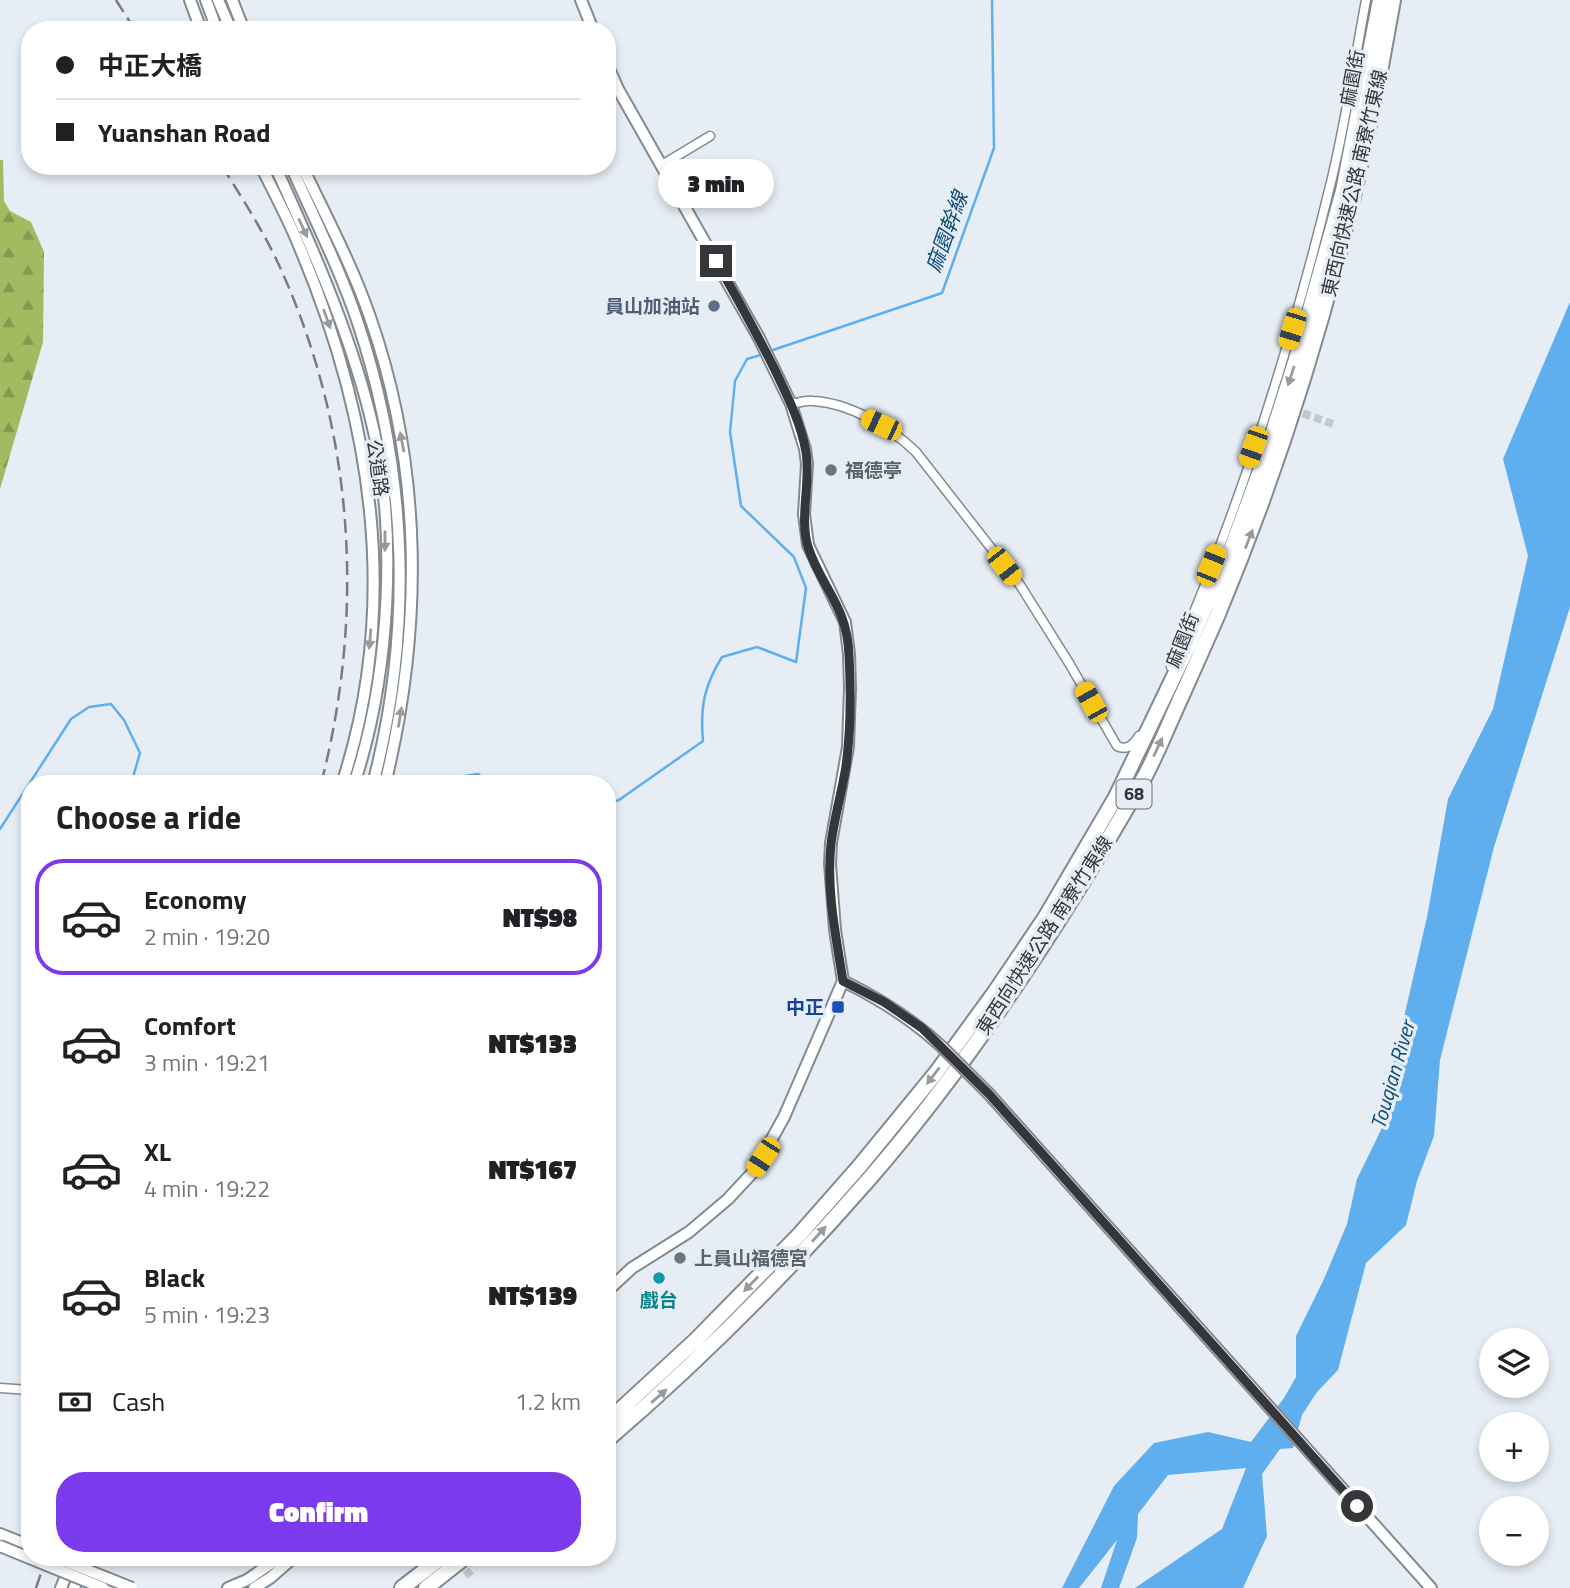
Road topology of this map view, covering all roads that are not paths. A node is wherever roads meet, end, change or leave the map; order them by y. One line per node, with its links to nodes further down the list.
1 (190, 0): 9 (street)
2 (206, 0): 10 (street)
3 (218, 0): 11 (street)
4 (232, 0): 12 (street)
5 (582, 0): 13 (street)
6 (1366, 0): 21 (street, 麻園街)
7 (1380, 0): 32 (highway, 東西向快速公路 南寮竹東線 / 68, one-way to 32)
8 (1393, 0): 33 (highway, 東西向快速公路 南寮竹東線 / 68, one-way to 8)
9 (198, 21)
10 (214, 21)
11 (227, 21)
12 (240, 21)
13 (590, 21)
14 (616, 84): 16 (street)
15 (710, 136): 16 (street)
16 (662, 165): 21 (street)
17 (265, 175): 24 (street, 公道路, one-way to 24)
18 (279, 175): 25 (street, 公道路, one-way to 25)
19 (295, 175): 22 (street, 公道路)
20 (306, 175): 23 (street, 公道路, one-way to 20)
21 (791, 404): 28 (street)
22 (392, 691): 23 (street); 26 (street, 公道路)
23 (404, 694): 27 (street, 公道路, one-way to 23)
24 (345, 775)
25 (357, 775)
26 (375, 775)
27 (387, 775)
28 (843, 981): 29 (street); 54 (street, bridge)
29 (616, 1282)
30 (0, 1388): 31 (street)
31 (21, 1390)
32 (616, 1414)
33 (616, 1432)
34 (0, 1534): 35 (street)
35 (21, 1542)
36 (0, 1546): 37 (street, bridge)
37 (21, 1555)
38 (49, 1566): 49 (street, bridge)
39 (70, 1566): 47 (street)
40 (77, 1566): 50 (street, bridge)
41 (83, 1566): 48 (street)
42 (267, 1566): 51 (street)
43 (284, 1566): 52 (street)
44 (431, 1566): 46 (highway)
45 (454, 1566): 53 (highway)
46 (403, 1587)
47 (61, 1588)
48 (74, 1588)
49 (103, 1588)
50 (132, 1588)
51 (228, 1588)
52 (254, 1588)
53 (426, 1588)
54 (1431, 1588)

